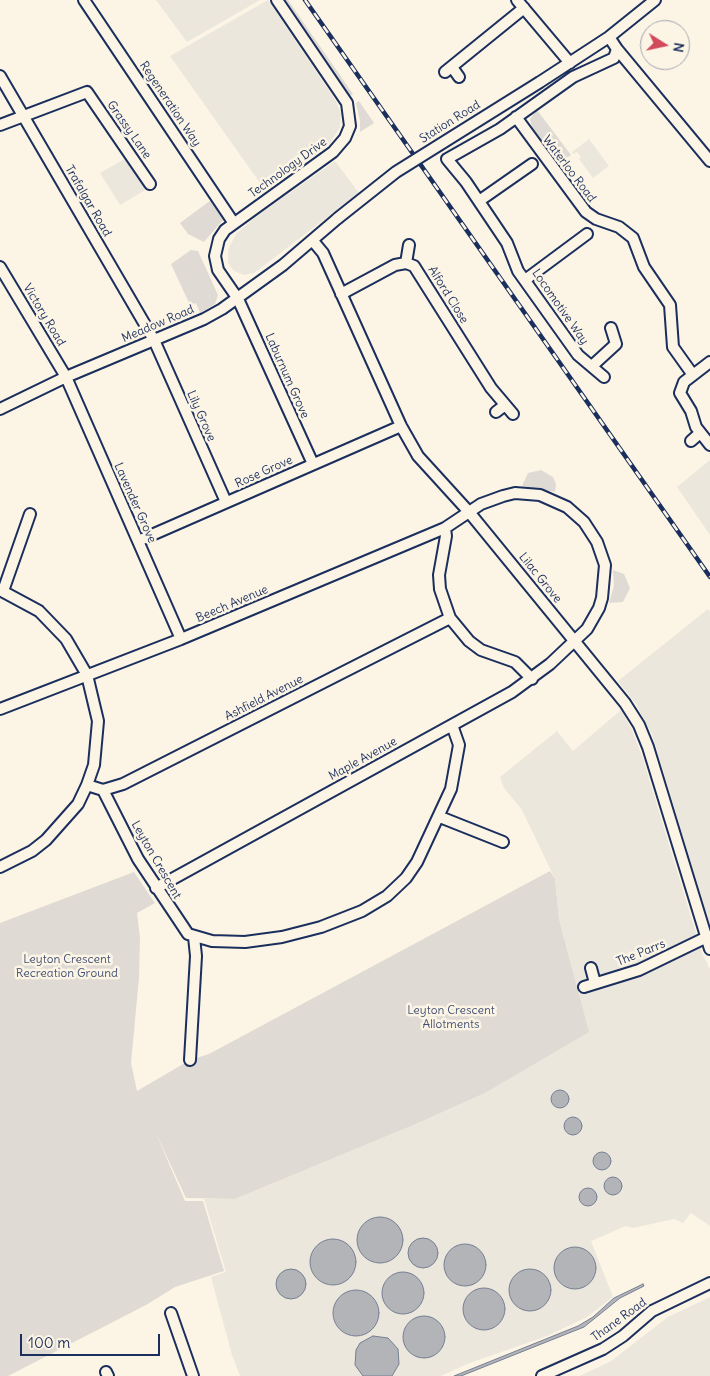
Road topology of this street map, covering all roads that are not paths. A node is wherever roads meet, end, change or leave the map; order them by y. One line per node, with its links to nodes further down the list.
1 (84, 0): 17 (street, Regeneration Way)
2 (277, 0): 17 (street, Technology Drive)
3 (649, 2): 5 (street, Station Road)
4 (521, 4): 7 (street); 9 (street)
5 (609, 37): 6 (street); 7 (street, Station Road)
6 (617, 49): 11 (street); 13 (street)
7 (570, 63): 19 (street, Station Road, bridge)
8 (0, 76): 10 (street, Trafalgar Road)
9 (460, 78)
10 (24, 116): 12 (street); 15 (street, Grassy Lane); 27 (street, Trafalgar Road)
11 (516, 117): 16 (street, Locomotive Way); 30 (street, Waterloo Road)
12 (0, 125)
13 (710, 161)
14 (532, 164): 16 (street)
15 (150, 184)
16 (479, 202): 23 (street, Locomotive Way)
17 (233, 222): 25 (street, Technology Drive)
18 (587, 234): 23 (street)
19 (313, 241): 24 (street, Lilac Grove); 25 (street, Meadow Road)
20 (409, 245): 21 (street)
21 (406, 263): 24 (street); 33 (street, Alford Close)
22 (0, 267): 31 (street, Victory Road)
23 (525, 280): 29 (street, Locomotive Way)
24 (342, 294): 37 (street, Lilac Grove)
25 (238, 299): 27 (street, Meadow Road); 41 (street, Laburnum Grove)
26 (611, 328): 29 (street)
27 (154, 340): 31 (street, Meadow Road); 42 (street, Lily Grove)
28 (710, 362): 30 (street)
29 (592, 366): 32 (street, Locomotive Way)
30 (693, 375): 38 (street)
31 (66, 377): 34 (street, Meadow Road); 46 (street, Lavender Grove)
32 (604, 377)
33 (505, 405): 35 (street); 36 (street, Alford Close)
34 (0, 409)
35 (496, 412)
36 (513, 414)
37 (401, 426): 41 (street, Rose Grove); 43 (street, Lilac Grove)
38 (700, 433): 39 (street); 40 (street)
39 (691, 441)
40 (710, 445)
41 (313, 464): 42 (street, Rose Grove)
42 (226, 502): 46 (street, Rose Grove)
43 (470, 512): 45 (street, Beech Avenue); 50 (street, Lilac Grove); 50 (street, Beech Avenue)
44 (30, 514): 47 (street)
45 (445, 528): 48 (street); 49 (street, Beech Avenue)
46 (138, 541): 49 (street, Lavender Grove)
47 (2, 590): 51 (street)
48 (450, 618): 52 (street); 56 (street, Ashfield Avenue)
49 (181, 640): 51 (street, Beech Avenue)
50 (575, 641): 52 (street, Maple Avenue); 62 (street, Lilac Grove)
51 (87, 675): 53 (street, Beech Avenue); 55 (street)
52 (532, 679): 54 (street, Maple Avenue)
53 (0, 709)
54 (452, 725): 57 (street); 60 (street, Maple Avenue)
55 (88, 785): 56 (street); 59 (street)
56 (103, 790): 60 (street, Leyton Crescent)
57 (440, 817): 58 (street); 61 (street)
58 (503, 842)
59 (0, 867)
60 (156, 888): 61 (street, Leyton Crescent)
61 (194, 937): 67 (street)
62 (705, 938): 63 (street, Lilac Grove); 65 (street, The Parrs)
63 (710, 949)
64 (591, 968): 65 (street)
65 (595, 983): 66 (street, The Parrs)
66 (584, 987)
67 (190, 1060)
68 (710, 1284): 71 (street, Thane Road)
69 (171, 1313): 70 (street)
70 (193, 1376)
71 (542, 1376)

